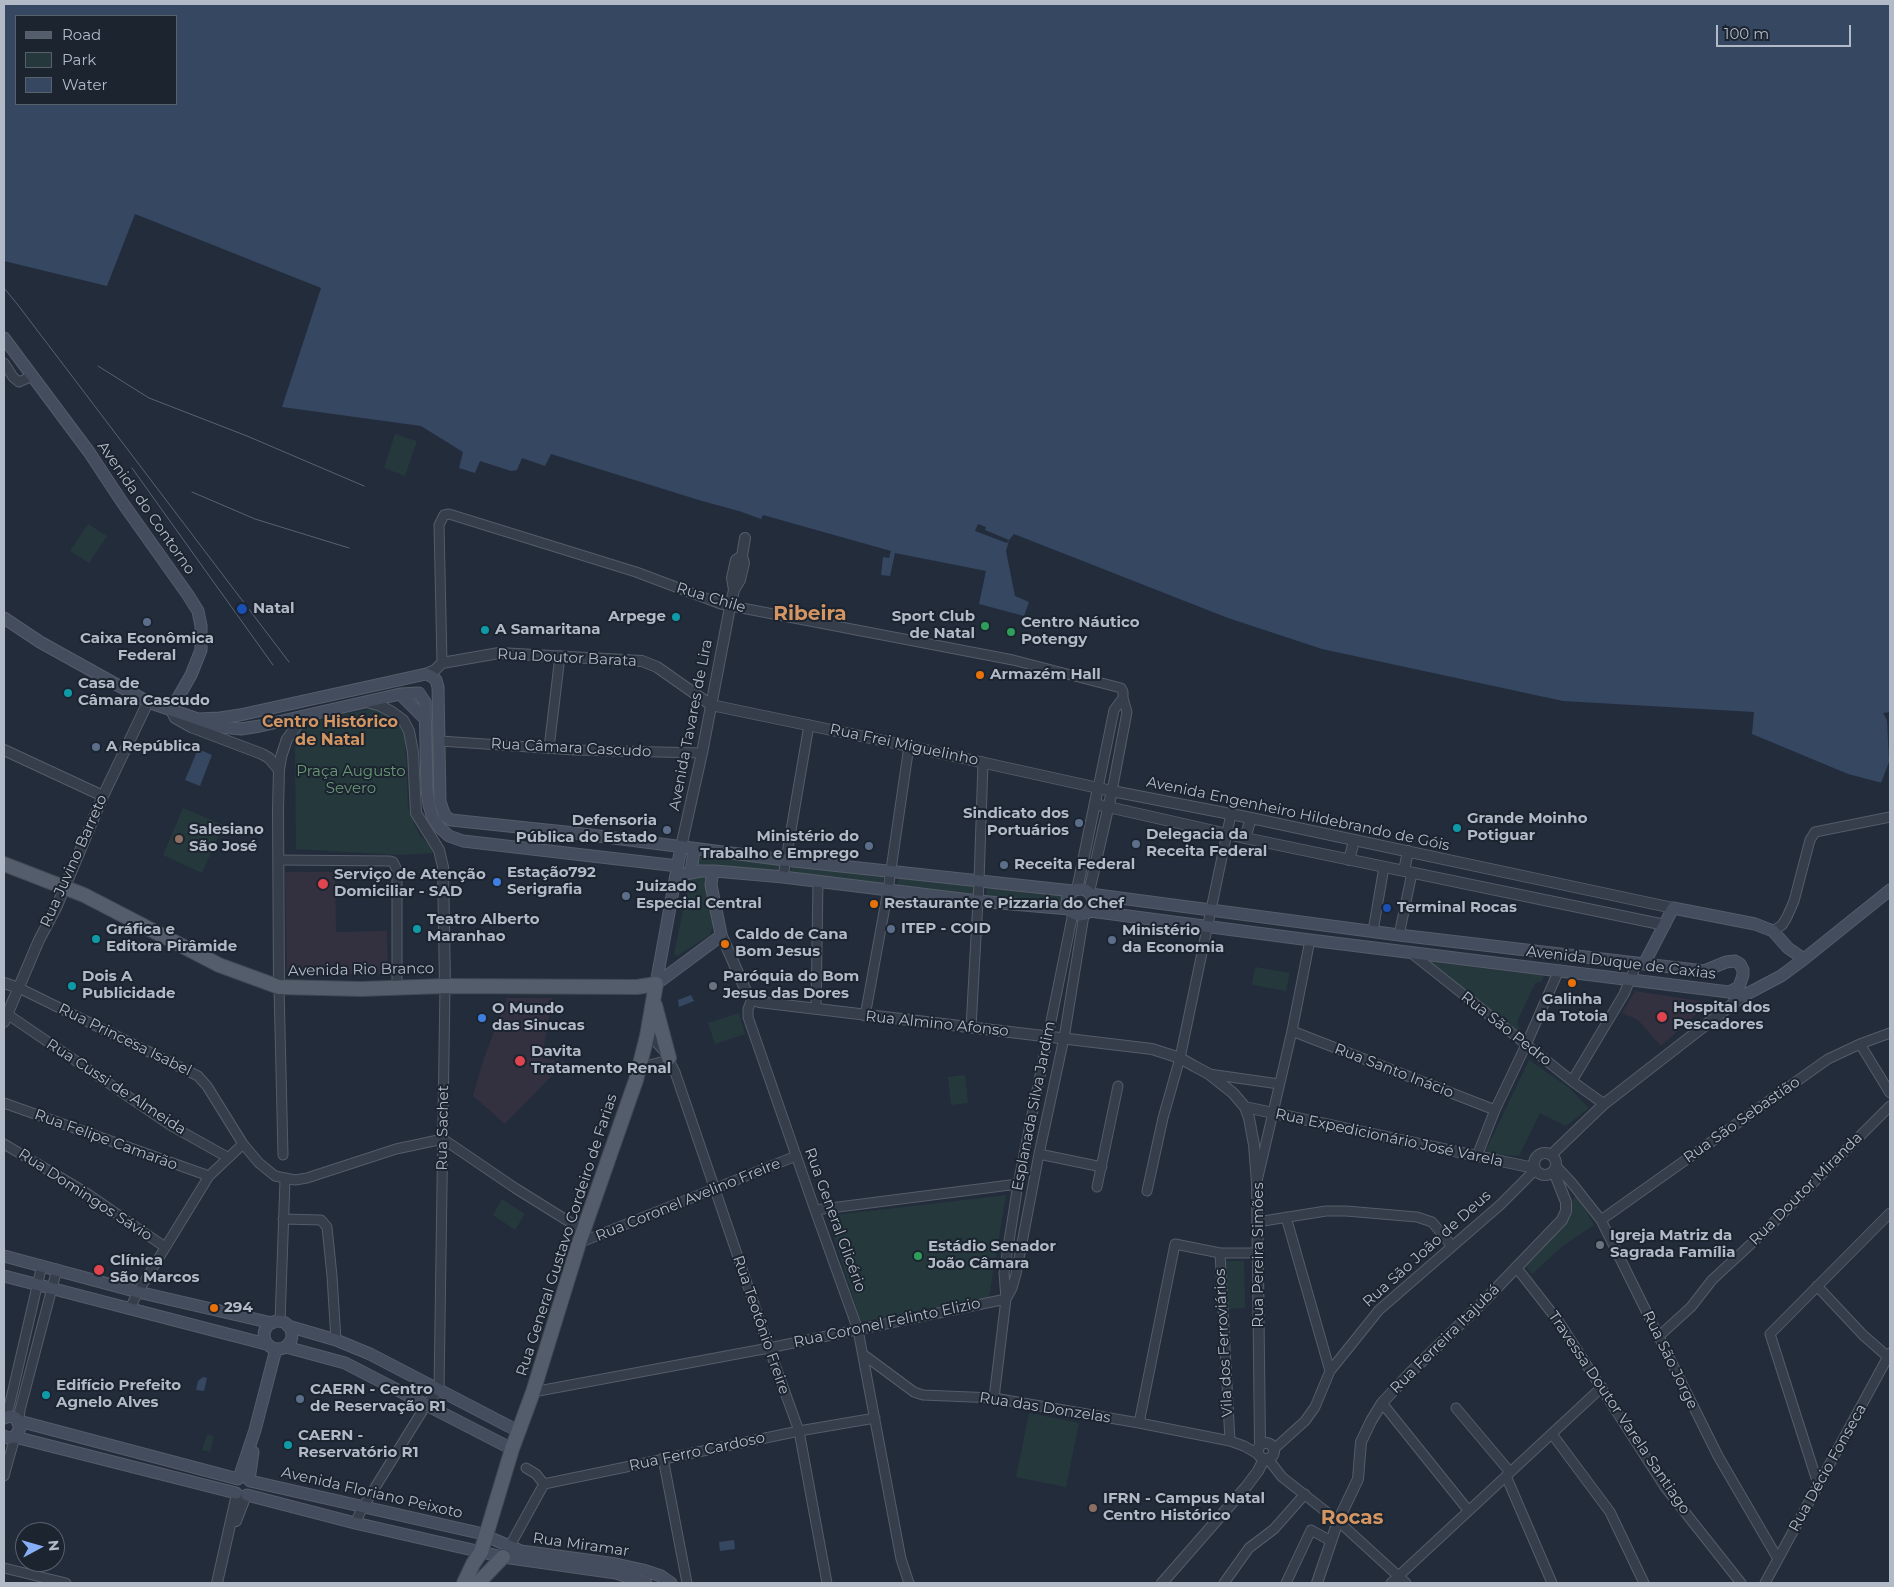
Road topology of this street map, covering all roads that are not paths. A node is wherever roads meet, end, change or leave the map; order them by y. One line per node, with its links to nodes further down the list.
1 (4, 338): 3 (main road, Avenida do Contorno)
2 (4, 363): 3 (street)
3 (31, 374): 14 (main road, Avenida do Contorno)
4 (745, 538): 5 (street, Avenida Tavares de Lira)
5 (730, 607): 8 (street, Rua Chile); 10 (street, Rua Chile); 13 (street, Avenida Tavares de Lira)
6 (4, 618): 12 (main road)
7 (560, 656): 8 (street, Rua Doutor Barata); 13 (street, Rua Doutor Barata); 20 (street)
8 (442, 663): 9 (street)
9 (426, 674): 16 (main road); 18 (main road)
10 (1122, 698): 25 (street); 26 (street)
11 (365, 701): 15 (main road); 43 (main road); 80 (street, Rua Sachet)
12 (148, 702): 14 (main road); 27 (street, Rua Juvino Barreto)
13 (711, 706): 17 (street, Rua Frei Miguelinho); 22 (street, Avenida Tavares de Lira)
14 (171, 710): 16 (main road); 24 (street)
15 (308, 715): 16 (main road); 24 (street)
16 (199, 719)
17 (810, 725): 19 (street, Rua Frei Miguelinho); 40 (street)
18 (440, 741): 20 (street, Rua Câmara Cascudo); 36 (main road)
19 (908, 746): 23 (street, Rua Frei Miguelinho); 45 (street)
20 (550, 748): 22 (street, Rua Câmara Cascudo)
21 (4, 751): 27 (street)
22 (702, 753): 36 (street, Avenida Tavares de Lira)
23 (983, 762): 25 (street, Rua Frei Miguelinho); 52 (street)
24 (279, 770): 39 (street)
25 (1098, 788): 26 (street, Avenida Engenheiro Hildebrando de Góis); 28 (street)
26 (1112, 791): 29 (street); 30 (street, Avenida Engenheiro Hildebrando de Góis)
27 (103, 796): 54 (street, Rua Juvino Barreto)
28 (1095, 804): 29 (street); 57 (street)
29 (1109, 807): 33 (street); 58 (street)
30 (1231, 814): 32 (street, Avenida Engenheiro Hildebrando de Góis); 33 (street)
31 (1890, 817): 69 (street)
32 (1251, 818): 34 (street); 35 (street, Avenida Engenheiro Hildebrando de Góis)
33 (1226, 834): 34 (street); 63 (street)
34 (1245, 838): 41 (street)
35 (1354, 841): 38 (street, Avenida Engenheiro Hildebrando de Góis); 41 (street)
36 (681, 847): 37 (main road); 43 (main road, Avenida Tavares de Lira)
37 (694, 849): 40 (main road); 46 (main road)
38 (1408, 851): 47 (street); 50 (street, Avenida Engenheiro Hildebrando de Góis)
39 (279, 860): 81 (street); 83 (street)
40 (785, 860): 45 (main road); 49 (street)
41 (1349, 860): 44 (street)
42 (4, 864): 54 (main road, Avenida Rio Branco)
43 (678, 866): 53 (main road, Rua General Gustavo Cordeiro de Farias)
44 (1384, 867): 47 (street); 68 (street)
45 (891, 871): 52 (main road); 55 (street)
46 (691, 872): 48 (main road, Avenida Duque de Caxias); 53 (main road)
47 (1408, 872): 59 (street); 71 (street)
48 (714, 874): 49 (main road, Avenida Duque de Caxias); 70 (main road)
49 (783, 877): 51 (main road, Avenida Duque de Caxias)
50 (1527, 877): 59 (street); 62 (street, Avenida Engenheiro Hildebrando de Góis)
51 (818, 882): 55 (main road, Avenida Duque de Caxias); 88 (street)
52 (979, 882): 57 (main road); 60 (street)
53 (675, 883): 79 (main road, Rua General Gustavo Cordeiro de Farias)
54 (64, 886): 82 (street, Rua Juvino Barreto); 83 (main road, Avenida Rio Branco)
55 (888, 890): 60 (main road, Avenida Duque de Caxias); 89 (street)
56 (1890, 890): 74 (main road)
57 (1075, 891): 58 (main road); 64 (main road)
58 (1089, 893): 61 (main road, Avenida Duque de Caxias); 64 (main road)
59 (1523, 896): 66 (street)
60 (978, 901): 64 (main road, Avenida Duque de Caxias); 91 (street)
61 (1156, 902): 63 (main road, Avenida Duque de Caxias); 65 (main road)
62 (1673, 908): 66 (main road); 69 (main road, Avenida Engenheiro Hildebrando de Góis)
63 (1211, 910): 67 (street); 68 (main road, Avenida Duque de Caxias)
64 (1079, 912): 65 (main road, Avenida Duque de Caxias); 95 (street, Esplanada Silva Jardim); 96 (street, Esplanada Silva Jardim)
65 (1154, 920): 67 (main road, Avenida Duque de Caxias)
66 (1665, 925): 75 (main road)
67 (1208, 927): 72 (main road, Avenida Duque de Caxias); 100 (street)
68 (1372, 931): 71 (main road, Avenida Duque de Caxias)
69 (1772, 931): 74 (main road, Avenida Engenheiro Hildebrando de Góis)
70 (720, 934): 79 (main road); 86 (street)
71 (1399, 934): 75 (main road, Avenida Duque de Caxias)
72 (1310, 940): 73 (main road, Avenida Duque de Caxias); 92 (street, Rua Pereira Simões)
73 (1410, 952): 76 (main road, Avenida Duque de Caxias); 98 (street, Rua São Pedro)
74 (1804, 959): 85 (main road)
75 (1641, 964): 77 (street); 84 (main road, Avenida Duque de Caxias)
76 (1559, 970): 77 (main road, Avenida Duque de Caxias); 98 (street)
77 (1631, 979): 84 (main road, Avenida Duque de Caxias); 104 (street)
78 (4, 983): 82 (street, Rua Princesa Isabel)
79 (656, 984): 80 (main road, Avenida Rio Branco); 87 (main road, Rua General Gustavo Cordeiro de Farias)
80 (445, 986): 81 (main road, Avenida Rio Branco); 116 (street, Rua Sachet)
81 (397, 987): 83 (main road, Avenida Rio Branco)
82 (19, 988): 90 (street, Rua Juvino Barreto); 118 (street, Rua Princesa Isabel)
83 (279, 988): 121 (street)
84 (1729, 992): 85 (main road)
85 (1743, 996): 109 (street)
86 (752, 998): 88 (street, Rua Almino Afonso); 122 (street, Rua General Glicério)
87 (654, 999): 94 (main road, Rua General Gustavo Cordeiro de Farias); 99 (main road)
88 (816, 1009): 89 (street, Rua Almino Afonso)
89 (865, 1016): 91 (street, Rua Almino Afonso)
90 (5, 1018): 124 (street, Rua Cussi de Almeida)
91 (971, 1028): 95 (street, Rua Almino Afonso)
92 (1292, 1031): 105 (street, Rua Pereira Simões); 112 (street, Rua Santo Inácio)
93 (1890, 1032): 97 (street, Rua São Sebastião)
94 (647, 1036): 99 (street, Rua Teotônio Freire); 102 (main road, Rua General Gustavo Cordeiro de Farias)
95 (1049, 1036): 96 (street, Rua Almino Afonso); 114 (street, Esplanada Silva Jardim)
96 (1064, 1038): 100 (street, Rua Almino Afonso); 115 (street, Esplanada Silva Jardim)
97 (1860, 1044): 107 (street); 139 (street, Rua São Sebastião)
98 (1526, 1045): 104 (street, Rua São Pedro); 112 (street)
99 (668, 1058): 101 (street, Rua Teotônio Freire)
100 (1180, 1058): 103 (street, Rua Almino Afonso); 134 (street)
101 (675, 1072): 102 (street); 133 (street, Rua Teotônio Freire)
102 (638, 1073): 141 (main road, Rua General Gustavo Cordeiro de Farias)
103 (1209, 1074): 105 (street); 111 (street, Rua Almino Afonso)
104 (1572, 1081): 109 (street, Rua São Pedro)
105 (1279, 1084): 113 (street, Rua Pereira Simões)
106 (1118, 1086): 125 (street)
107 (1890, 1092)
108 (4, 1103): 128 (street, Rua Felipe Camarão)
109 (1604, 1104): 120 (street)
110 (1890, 1106): 161 (street, Rua Doutor Miranda)
111 (1245, 1107): 113 (street, Rua Expedicionário José Varela); 130 (street)
112 (1495, 1110): 123 (street)
113 (1272, 1114): 123 (street, Rua Expedicionário José Varela); 130 (street, Rua Pereira Simões)
114 (1029, 1126): 115 (street); 131 (street, Esplanada Silva Jardim)
115 (1044, 1132): 119 (street, Esplanada Silva Jardim)
116 (443, 1139): 129 (street); 141 (street); 170 (street, Rua Sachet)
117 (4, 1144): 143 (street, Rua Domingos Sávio)
118 (243, 1144): 124 (street); 129 (street, Rua Princesa Isabel)
119 (1039, 1154): 125 (street); 155 (street, Esplanada Silva Jardim)
120 (1551, 1154): 126 (street); 127 (street)
121 (283, 1156)
122 (796, 1156): 133 (street, Rua Coronel Avelino Freire); 135 (street, Rua General Glicério)
123 (1477, 1156): 126 (street, Rua Expedicionário José Varela)
124 (227, 1157): 128 (street)
125 (1102, 1167): 132 (street)
126 (1534, 1169): 127 (street); 142 (street, Rua São João de Deus)
127 (1555, 1169): 139 (street, Rua São Jorge); 148 (street, Rua Ferreira Itajubá)
128 (209, 1176): 143 (street)
129 (285, 1180): 138 (street)
130 (1257, 1183): 140 (street, Rua Pereira Simões)
131 (1018, 1184): 135 (street); 155 (street, Esplanada Silva Jardim)
132 (1097, 1187)
133 (714, 1190): 141 (street, Rua Coronel Avelino Freire); 164 (street, Rua Teotônio Freire)
134 (1148, 1191)
135 (815, 1210): 160 (street, Rua General Glicério)
136 (1890, 1213): 152 (street)
137 (1286, 1217): 140 (street); 142 (street); 167 (street)
138 (284, 1219): 158 (street); 162 (street)
139 (1601, 1220): 161 (street, Rua São Jorge)
140 (1257, 1222): 145 (street, Rua Pereira Simões)
141 (582, 1237): 169 (main road, Rua General Gustavo Cordeiro de Farias)
142 (1452, 1246): 167 (street, Rua São João de Deus)
143 (165, 1247): 154 (street)
144 (1220, 1253): 145 (street, Vila dos Ferroviários); 177 (street); 182 (street, Vila dos Ferroviários)
145 (1258, 1253): 184 (street, Rua Pereira Simões)
146 (4, 1256): 147 (main road)
147 (42, 1265): 149 (main road); 151 (street)
148 (1516, 1267): 168 (street, Travessa Doutor Varela Santiago); 172 (street, Rua Ferreira Itajubá)
149 (57, 1270): 153 (street); 154 (main road)
150 (4, 1276): 151 (main road)
151 (37, 1284): 153 (main road); 174 (street)
152 (1817, 1286): 166 (street); 191 (street)
153 (52, 1287): 156 (main road); 176 (street)
154 (138, 1292): 156 (street); 157 (main road)
155 (1006, 1299): 160 (street, Rua Coronel Felinto Elizio); 171 (street, Esplanada Silva Jardim)
156 (130, 1308): 159 (main road)
157 (206, 1308): 158 (main road); 159 (main road)
158 (280, 1323): 162 (main road); 163 (main road); 163 (main road)
159 (201, 1326): 163 (main road)
160 (858, 1330): 164 (street, Rua Coronel Felinto Elizio); 165 (street, Rua General Glicério)
161 (1658, 1337): 202 (street, Rua São Jorge)
162 (336, 1340): 170 (main road)
163 (276, 1346): 170 (main road); 189 (main road)
164 (768, 1348): 169 (street, Rua Coronel Felinto Elizio); 179 (street, Rua Teotônio Freire)
165 (864, 1354): 171 (street, Rua das Donzelas); 175 (street, Rua General Glicério)
166 (1889, 1355): 191 (street, Rua Décio Fonseca)
167 (1330, 1371): 184 (street, Rua São João de Deus)
168 (1602, 1387): 180 (street); 222 (street, Travessa Doutor Varela Santiago)
169 (532, 1392): 178 (main road, Rua General Gustavo Cordeiro de Farias)
170 (433, 1397): 178 (main road); 183 (main road); 194 (street)
171 (994, 1398): 177 (street, Rua das Donzelas)
172 (1382, 1403): 195 (street); 196 (street, Rua Ferreira Itajubá)
173 (1456, 1408): 187 (street)
174 (4, 1417): 176 (main road, Avenida Floriano Peixoto)
175 (875, 1418): 179 (street, Rua Ferro Cardoso); 213 (street, Rua General Glicério)
176 (18, 1421): 181 (main road); 189 (main road, Avenida Floriano Peixoto)
177 (1139, 1423): 182 (street, Rua das Donzelas)
178 (518, 1431): 183 (main road, Rua General Gustavo Cordeiro de Farias)
179 (799, 1431): 185 (street, Rua Ferro Cardoso); 212 (street, Rua Teotônio Freire)
180 (1552, 1434): 187 (street); 221 (street)
181 (9, 1437): 188 (street); 192 (main road, Avenida Floriano Peixoto)
182 (1233, 1442): 184 (street, Rua das Donzelas)
183 (512, 1449): 198 (main road, Rua General Gustavo Cordeiro de Farias)
184 (1264, 1451): 193 (street); 214 (street)
185 (663, 1458): 190 (street, Rua Ferro Cardoso); 211 (street)
186 (526, 1468): 190 (street)
187 (1508, 1474): 195 (street); 220 (street)
188 (4, 1476)
189 (244, 1479): 192 (main road); 192 (main road); 194 (main road, Avenida Floriano Peixoto)
190 (544, 1484): 201 (street)
191 (1818, 1484): 202 (street, Rua Décio Fonseca)
192 (242, 1494): 197 (main road, Avenida Floriano Peixoto); 207 (street)
193 (1305, 1494): 196 (street); 215 (street)
194 (363, 1507): 197 (street); 198 (main road, Avenida Floriano Peixoto)
195 (1468, 1510): 204 (street)
196 (1338, 1521): 199 (street, Rua Ferreira Itajubá); 204 (street)
197 (355, 1523): 200 (main road, Avenida Floriano Peixoto)
198 (486, 1535): 200 (main road, Rua General Gustavo Cordeiro de Farias); 201 (main road, Rua Miramar)
199 (1331, 1540): 216 (street); 217 (street, Rua Ferreira Itajubá)
200 (481, 1552): 201 (main road, Rua Miramar); 205 (main road, Rua General Gustavo Cordeiro de Farias); 208 (main road, Rua General Gustavo Cordeiro de Farias)
201 (506, 1552): 205 (main road); 209 (main road, Rua Miramar); 210 (main road, Rua Miramar)
202 (1778, 1559): 223 (street, Rua Décio Fonseca)
203 (4, 1568): 206 (street)
204 (1399, 1576): 218 (street); 219 (street)
205 (479, 1582)
206 (66, 1583)
207 (216, 1583)
208 (464, 1583)
209 (646, 1583)
210 (671, 1583)
211 (687, 1583)
212 (827, 1583)
213 (908, 1583)
214 (1162, 1583)
215 (1224, 1583)
216 (1286, 1583)
217 (1317, 1583)
218 (1391, 1583)
219 (1406, 1583)
220 (1552, 1583)
221 (1644, 1583)
222 (1741, 1583)
223 (1765, 1583)

